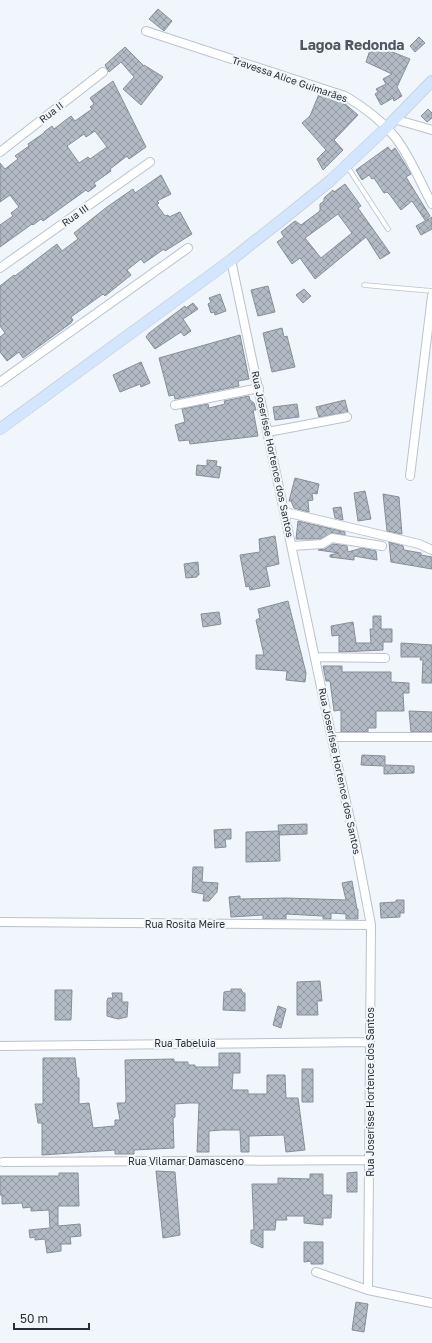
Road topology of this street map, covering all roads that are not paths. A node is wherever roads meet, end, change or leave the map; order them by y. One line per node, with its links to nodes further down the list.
1 (146, 31): 4 (street, Travessa Alice Guimarães)
2 (103, 72): 6 (street, Rua II)
3 (432, 81): 4 (main road)
4 (390, 124): 5 (street); 8 (main road); 9 (street, Travessa Alice Guimarães)
5 (432, 130)
6 (0, 152)
7 (150, 162): 13 (street, Rua III)
8 (346, 165): 10 (lane); 12 (main road)
9 (432, 204)
10 (388, 229)
11 (188, 248): 17 (street)
12 (231, 260): 18 (street, Rua Joserísse Hortence dos Santos); 21 (main road)
13 (0, 268)
14 (364, 284): 15 (lane)
15 (432, 291)
16 (432, 296): 23 (street)
17 (0, 382)
18 (259, 388): 19 (street); 22 (street, Rua Joserísse Hortence dos Santos)
19 (175, 405)
20 (347, 417): 22 (street)
21 (0, 429)
22 (268, 432): 24 (street, Rua Joserísse Hortence dos Santos)
23 (410, 476)
24 (285, 512): 25 (street, Rua Joserísse Hortence dos Santos); 27 (street)
25 (292, 546): 26 (street); 28 (street, Rua Joserísse Hortence dos Santos)
26 (382, 546)
27 (432, 550)
28 (316, 658): 29 (street); 31 (street, Rua Joserísse Hortence dos Santos)
29 (386, 658)
30 (432, 736): 31 (street)
31 (332, 737): 33 (street, Rua Joserísse Hortence dos Santos)
32 (0, 922): 33 (street, Rua Rosita Meire)
33 (371, 925): 34 (street, Rua Joserísse Hortence dos Santos)
34 (370, 1042): 35 (street, Rua Tabeluia); 36 (street, Rua Joserísse Hortence dos Santos)
35 (0, 1046)
36 (370, 1160): 37 (street, Rua Vilamar Damasceno); 39 (street, Rua Joserísse Hortence dos Santos)
37 (3, 1162)
38 (316, 1272): 39 (street)
39 (368, 1290): 40 (street)
40 (432, 1302)

